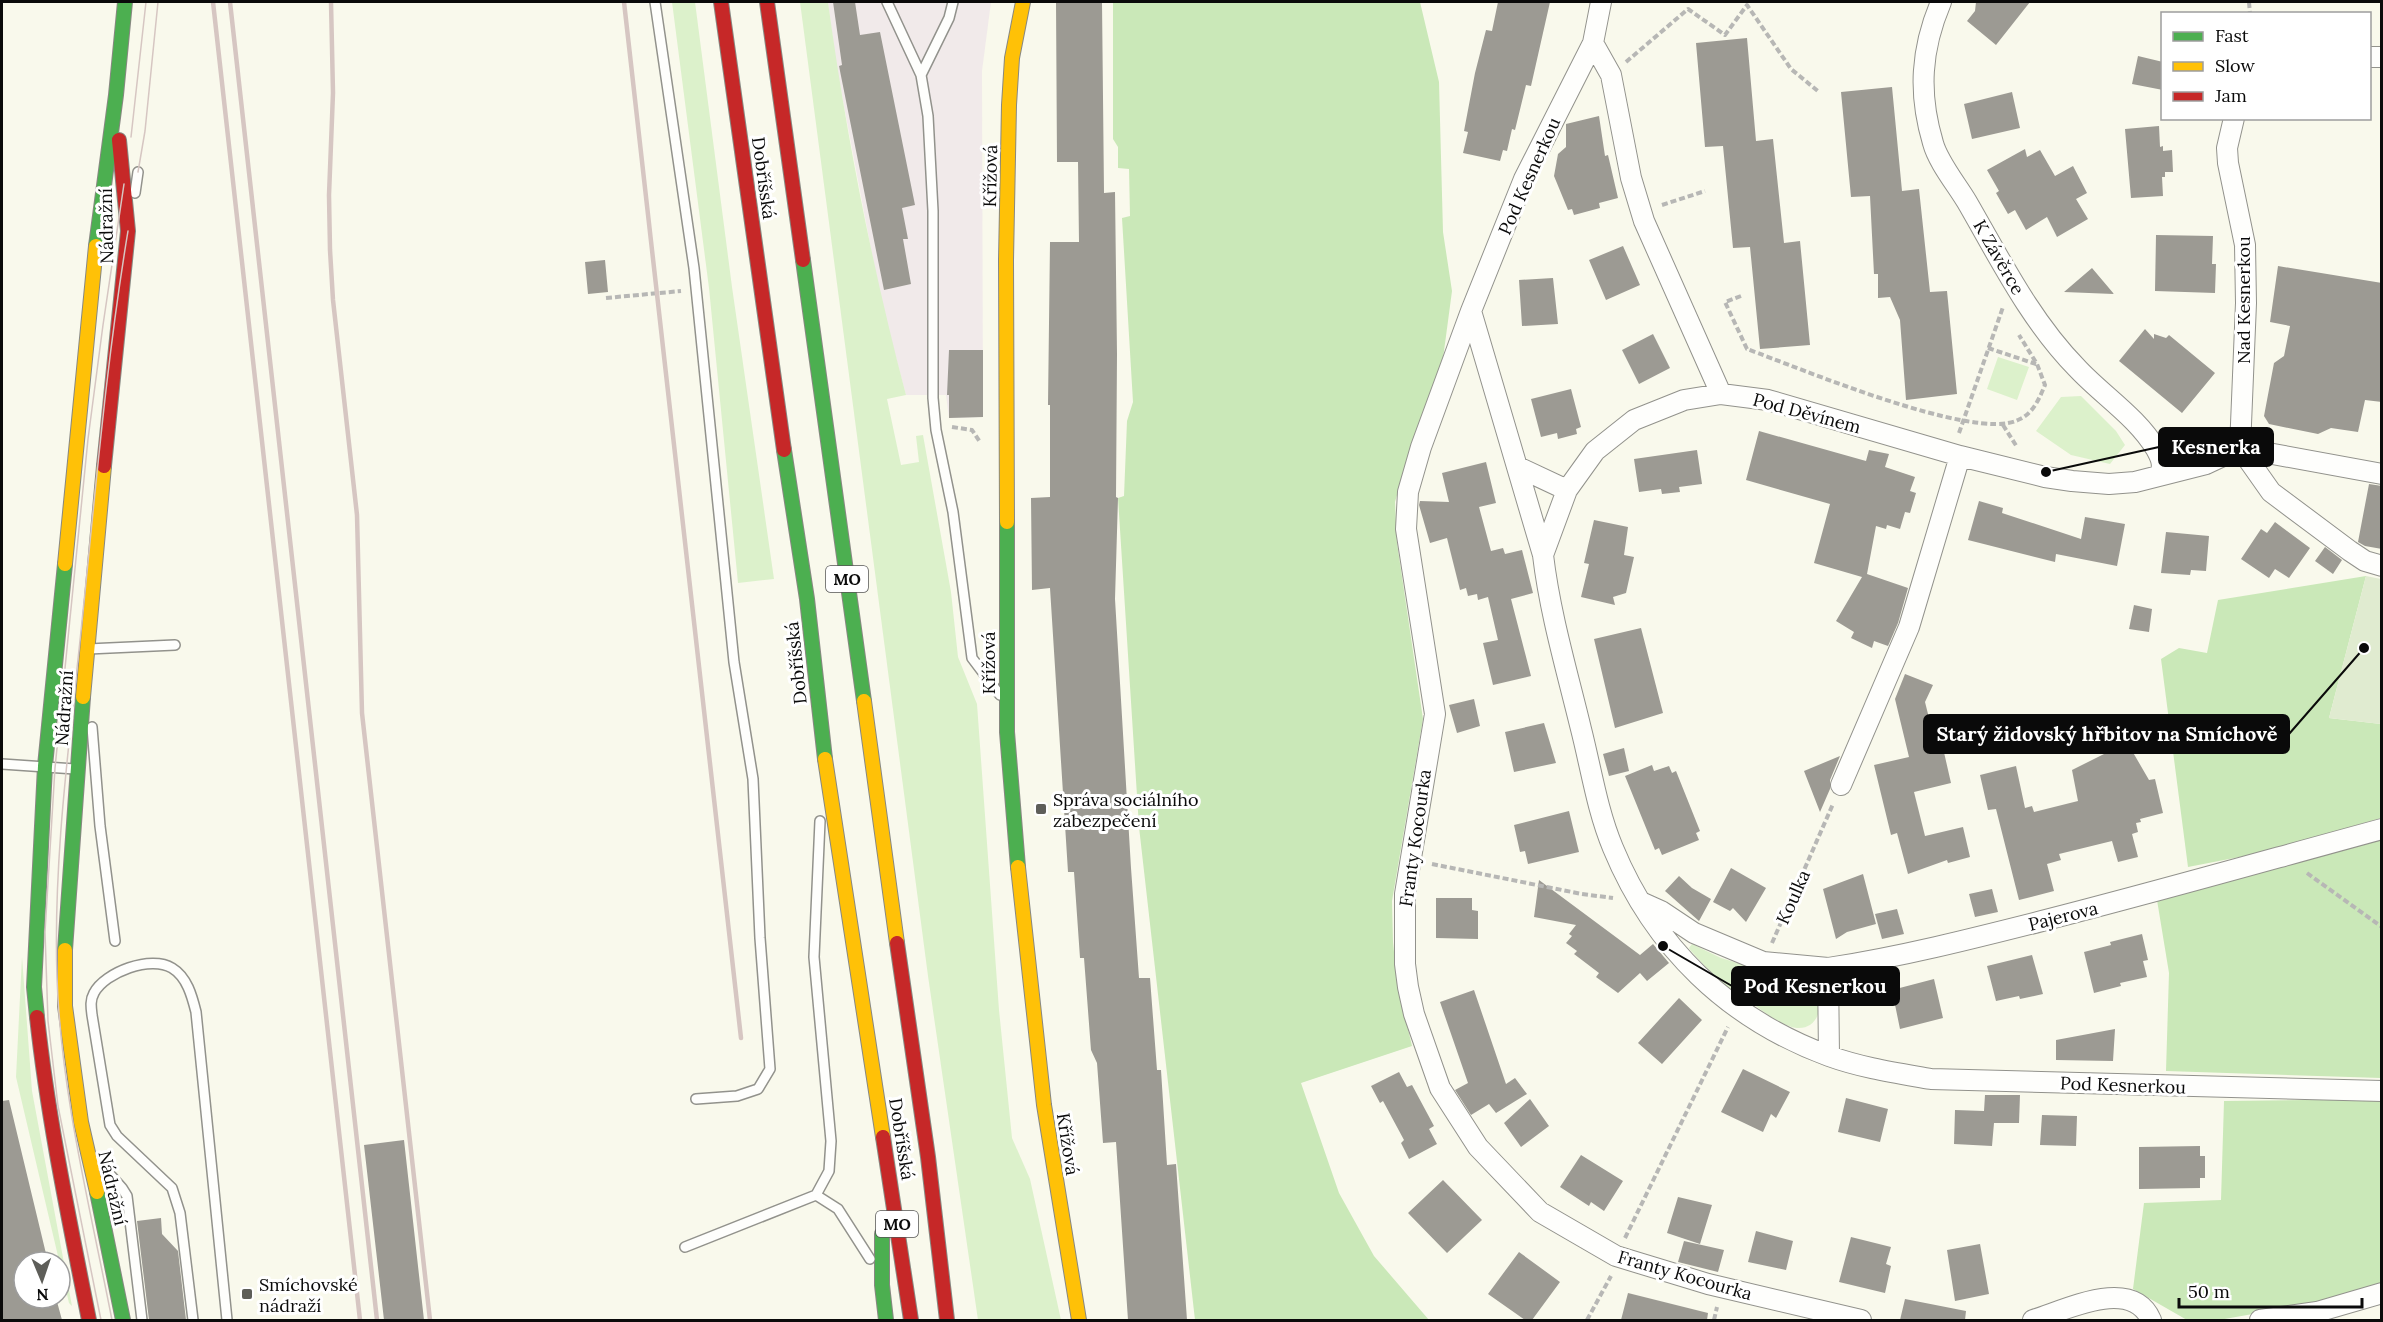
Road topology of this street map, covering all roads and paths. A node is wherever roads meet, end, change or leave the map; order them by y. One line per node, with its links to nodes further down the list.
1 (126, 2): 14 (main road, Nádražní)
2 (655, 2): 22 (lane)
3 (721, 2): 47 (main road, Dobříšská / MO)
4 (767, 2): 68 (main road, Dobříšská / MO)
5 (887, 2): 11 (lane)
6 (953, 2): 11 (lane)
7 (1023, 2): 46 (main road, Křížová)
8 (1601, 2): 10 (street)
9 (1941, 2): 39 (street, K Závěrce)
10 (1593, 43): 12 (street); 27 (street, Pod Kesnerkou)
11 (921, 75): 46 (lane)
12 (1611, 75): 13 (path); 20 (street)
13 (1819, 92)
14 (116, 95): 18 (main road, Nádražní); 49 (main road, Nádražní)
15 (2234, 120): 36 (street, Nad Kesnerkou)
16 (130, 146): 18 (lane)
17 (138, 172): 21 (lane)
18 (124, 184): 21 (main road, Nádražní)
19 (1705, 191): 20 (path)
20 (1641, 212): 34 (street)
21 (128, 231): 45 (main road, Nádražní)
22 (697, 290): 25 (path); 65 (lane)
23 (1741, 296): 35 (path)
24 (1997, 297): 26 (path)
25 (606, 298)
26 (2003, 307): 28 (path); 30 (path)
27 (1471, 311): 38 (street, Pod Kesnerkou); 56 (street, Franty Kocourka)
28 (2009, 316)
29 (2014, 326): 31 (path)
30 (1988, 348): 31 (path); 35 (path)
31 (2037, 364): 33 (path)
32 (2054, 378): 33 (path)
33 (2045, 385): 35 (path)
34 (1721, 394): 37 (street, Pod Děvínem); 41 (street, Pod Děvínem)
35 (1962, 421): 37 (path)
36 (2240, 448): 39 (street, Pod Děvínem); 40 (street); 43 (street)
37 (1956, 455): 39 (street, Pod Děvínem); 51 (street)
38 (1518, 467): 41 (street); 42 (street, Pod Kesnerkou)
39 (2160, 474)
40 (2382, 474)
41 (1567, 490): 42 (street, Pod Děvínem)
42 (1543, 555): 57 (street, Pod Kesnerkou)
43 (2382, 567)
44 (175, 645): 45 (lane)
45 (85, 656): 50 (main road, Nádražní); 59 (lane)
46 (1006, 702): 83 (main road, Křížová)
47 (823, 744): 52 (lane); 67 (main road, Dobříšská / MO)
48 (2, 764): 49 (lane)
49 (45, 766): 50 (lane); 75 (main road, Nádražní)
50 (77, 770): 66 (main road, Nádražní)
51 (1841, 785): 60 (path, Koulka)
52 (821, 803)
53 (820, 814): 69 (lane)
54 (2382, 829): 55 (street, Pajerova)
55 (2291, 854): 58 (path); 61 (street, Pajerova)
56 (1410, 860): 57 (path); 72 (street, Franty Kocourka)
57 (1640, 901): 60 (street); 62 (street, Pod Kesnerkou)
58 (2382, 927)
59 (115, 941)
60 (1763, 962): 61 (street)
61 (1828, 968): 63 (street)
62 (1737, 1009): 63 (street, Pod Kesnerkou); 72 (path)
63 (1829, 1056): 64 (street, Pod Kesnerkou)
64 (2382, 1091)
65 (696, 1099)
66 (81, 1122): 76 (main road, Nádražní); 77 (lane)
67 (882, 1127): 73 (main road); 81 (main road, Dobříšská / MO)
68 (928, 1157): 70 (main road); 82 (main road, Dobříšská / MO)
69 (816, 1195): 71 (lane); 73 (lane)
70 (951, 1240)
71 (686, 1247)
72 (1616, 1256): 84 (path); 85 (street, Franty Kocourka)
73 (882, 1285): 80 (main road)
74 (2382, 1293): 88 (street)
75 (89, 1320)
76 (123, 1320)
77 (142, 1320)
78 (193, 1320): 79 (lane)
79 (227, 1320)
80 (886, 1320)
81 (911, 1320)
82 (947, 1320)
83 (1079, 1320)
84 (1587, 1320)
85 (1861, 1320)
86 (2033, 1320): 87 (street)
87 (2151, 1320)
88 (2260, 1320)

